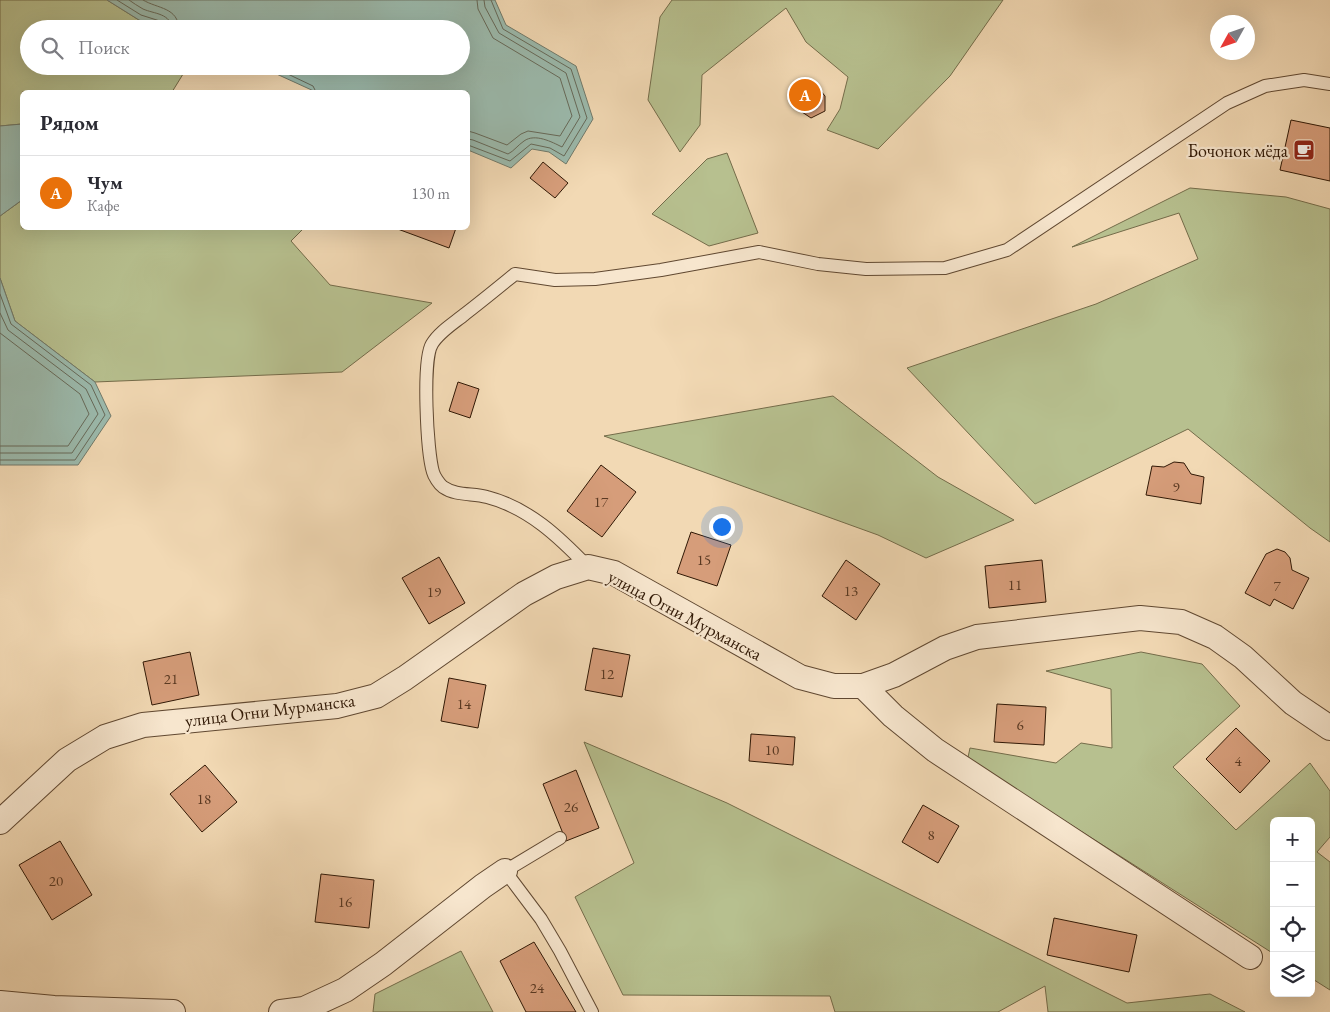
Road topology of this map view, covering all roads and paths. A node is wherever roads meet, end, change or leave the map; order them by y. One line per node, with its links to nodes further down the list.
1 (1330, 84): 2 (lane)
2 (588, 567): 3 (street, улица Огни Мурманска); 5 (street, улица Огни Мурманска)
3 (863, 686): 4 (street, улица Огни Мурманска); 8 (street)
4 (1330, 728)
5 (0, 822)
6 (560, 838): 7 (lane)
7 (505, 871): 11 (street); 12 (lane)
8 (1250, 957)
9 (0, 1003): 10 (street)
10 (173, 1012)
11 (281, 1012)
12 (592, 1012)

